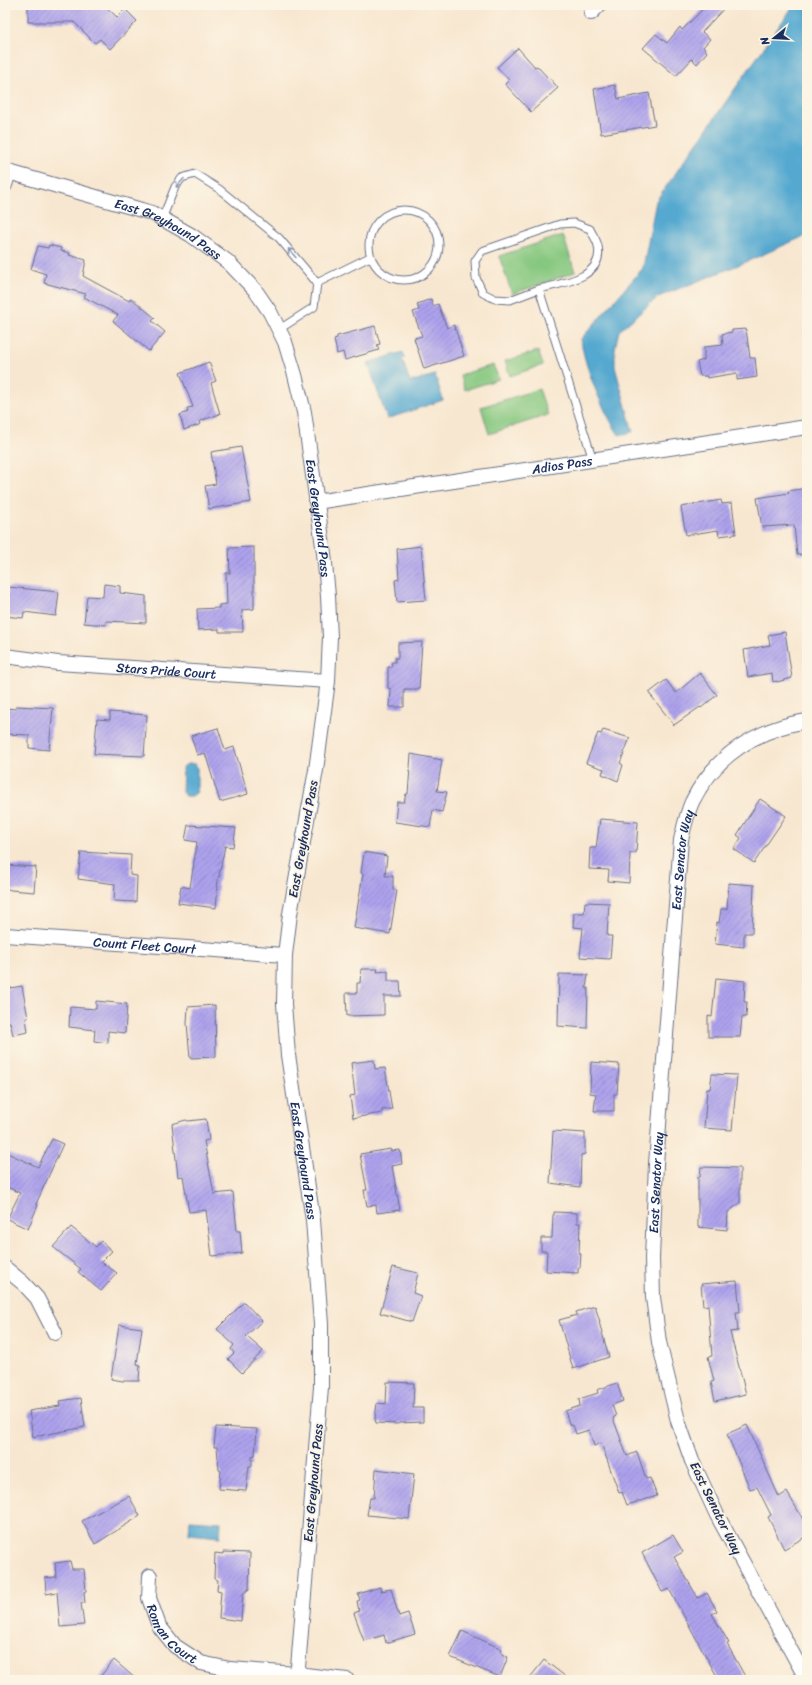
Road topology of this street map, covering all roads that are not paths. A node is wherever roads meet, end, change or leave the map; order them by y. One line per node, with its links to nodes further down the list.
1 (6, 176): 2 (street, East Greyhound Pass)
2 (162, 219): 4 (lane, one-way to 2); 6 (street, East Greyhound Pass)
3 (370, 257): 3 (lane); 4 (lane)
4 (317, 283): 6 (lane)
5 (539, 289): 5 (lane); 8 (lane)
6 (278, 330): 9 (street, East Greyhound Pass)
7 (807, 427): 8 (street, Adios Pass)
8 (593, 460): 9 (street, Adios Pass)
9 (316, 502): 11 (street, East Greyhound Pass)
10 (5, 656): 11 (street, Stars Pride Court)
11 (328, 681): 14 (street, East Greyhound Pass)
12 (807, 721): 20 (street, East Senator Way)
13 (5, 935): 14 (street, Count Fleet Court)
14 (285, 955): 18 (street, East Greyhound Pass)
15 (5, 1268): 16 (street)
16 (55, 1333)
17 (150, 1576): 18 (street, Roman Court)
18 (297, 1677): 19 (street, Roman Court)
19 (347, 1680)
20 (807, 1680)

